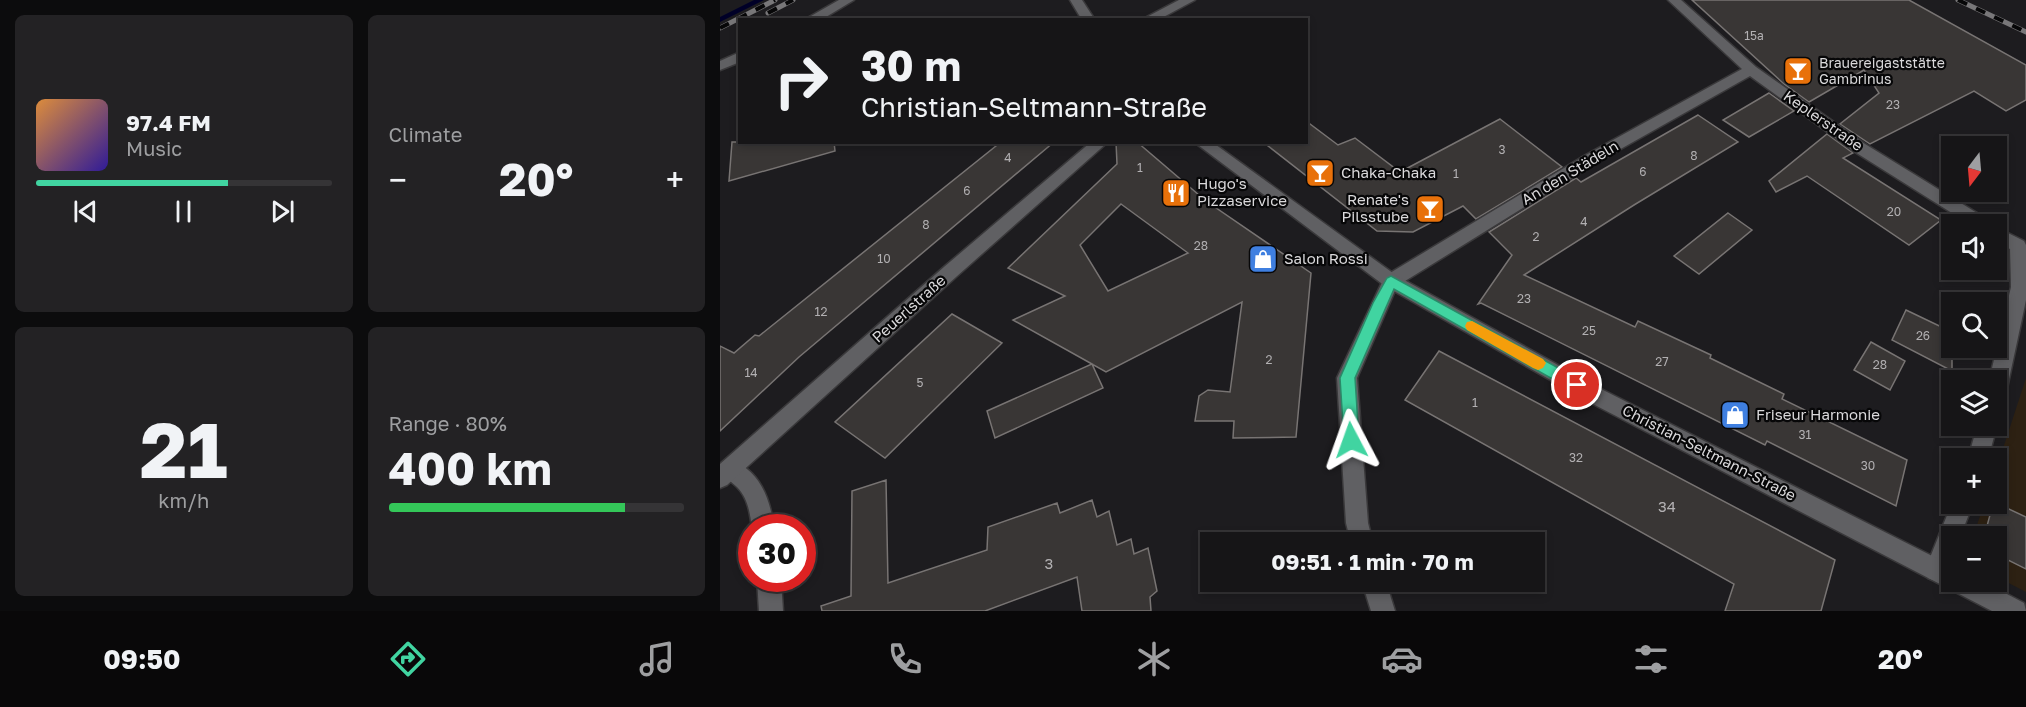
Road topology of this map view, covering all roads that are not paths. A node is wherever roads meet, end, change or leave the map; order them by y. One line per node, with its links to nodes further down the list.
1 (848, 0): 5 (street)
2 (1076, 0): 6 (street)
3 (1189, 0): 7 (street)
4 (1674, 0): 10 (street, Keplerstraße)
5 (814, 18)
6 (1088, 18)
7 (1151, 18)
8 (738, 57): 9 (street)
9 (720, 66)
10 (1751, 70): 13 (street, Keplerstraße); 15 (street, An den Städeln)
11 (1099, 144): 17 (street, Peuerlstraße)
12 (1203, 144): 15 (street, Christian-Seltmann-Straße)
13 (1966, 214)
14 (2007, 240): 16 (street)
15 (1391, 282): 19 (street); 20 (street, Christian-Seltmann-Straße)
16 (2001, 370)
17 (725, 474): 18 (street)
18 (761, 514)
19 (1359, 532)
20 (1941, 572)
21 (770, 592): 24 (street)
22 (1377, 592): 25 (street)
23 (1979, 592): 26 (street)
24 (771, 611)
25 (1383, 611)
26 (2016, 611)

